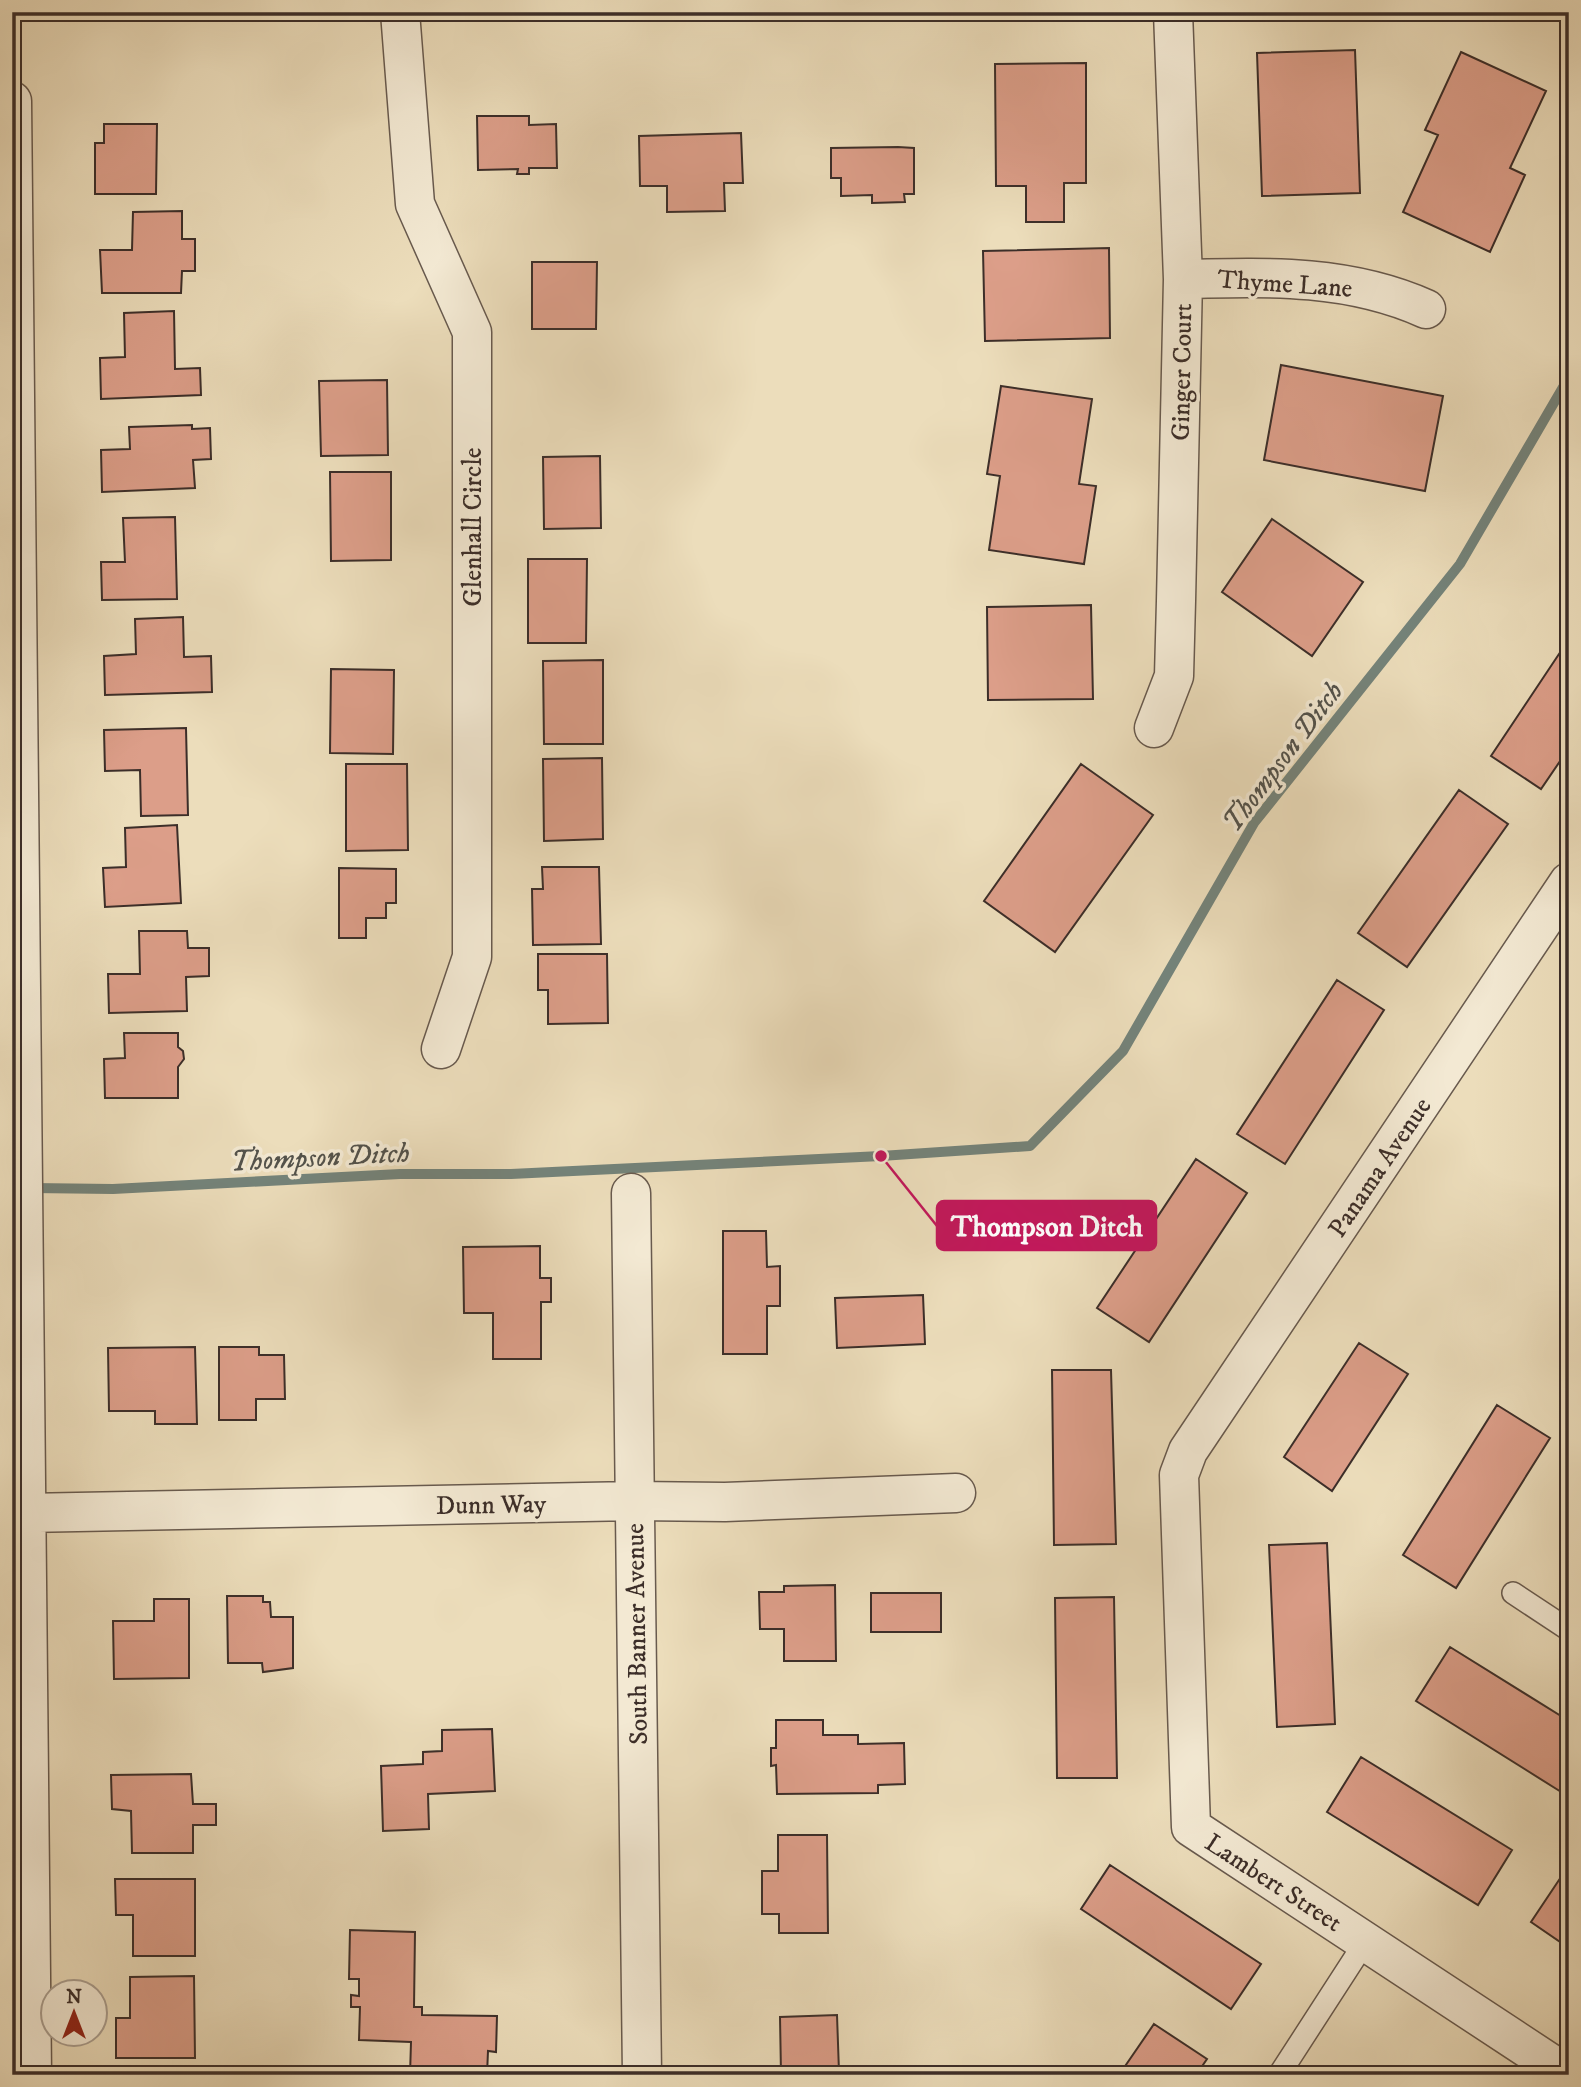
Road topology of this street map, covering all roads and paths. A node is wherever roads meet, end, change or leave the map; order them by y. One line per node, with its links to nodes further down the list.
1 (400, 12): 8 (street, Glenhall Circle)
2 (1174, 12): 4 (street, Ginger Court)
3 (12, 101): 13 (street)
4 (1183, 279): 5 (street, Thyme Lane); 6 (street, Ginger Court)
5 (1426, 309)
6 (1154, 728)
7 (1569, 882): 10 (street, Panama Avenue)
8 (441, 1049)
9 (631, 1193): 12 (street, South Banner Avenue)
10 (1188, 1451): 16 (street, Lambert Street)
11 (956, 1493): 12 (street, Dunn Way)
12 (635, 1501): 13 (street, Dunn Way); 19 (street, South Banner Avenue)
13 (26, 1513): 18 (street)
14 (1513, 1592): 15 (lane)
15 (1569, 1630)
16 (1365, 1942): 17 (street, Lambert Street); 20 (lane)
17 (1569, 2072)
18 (32, 2075)
19 (642, 2075)
20 (1279, 2075)

